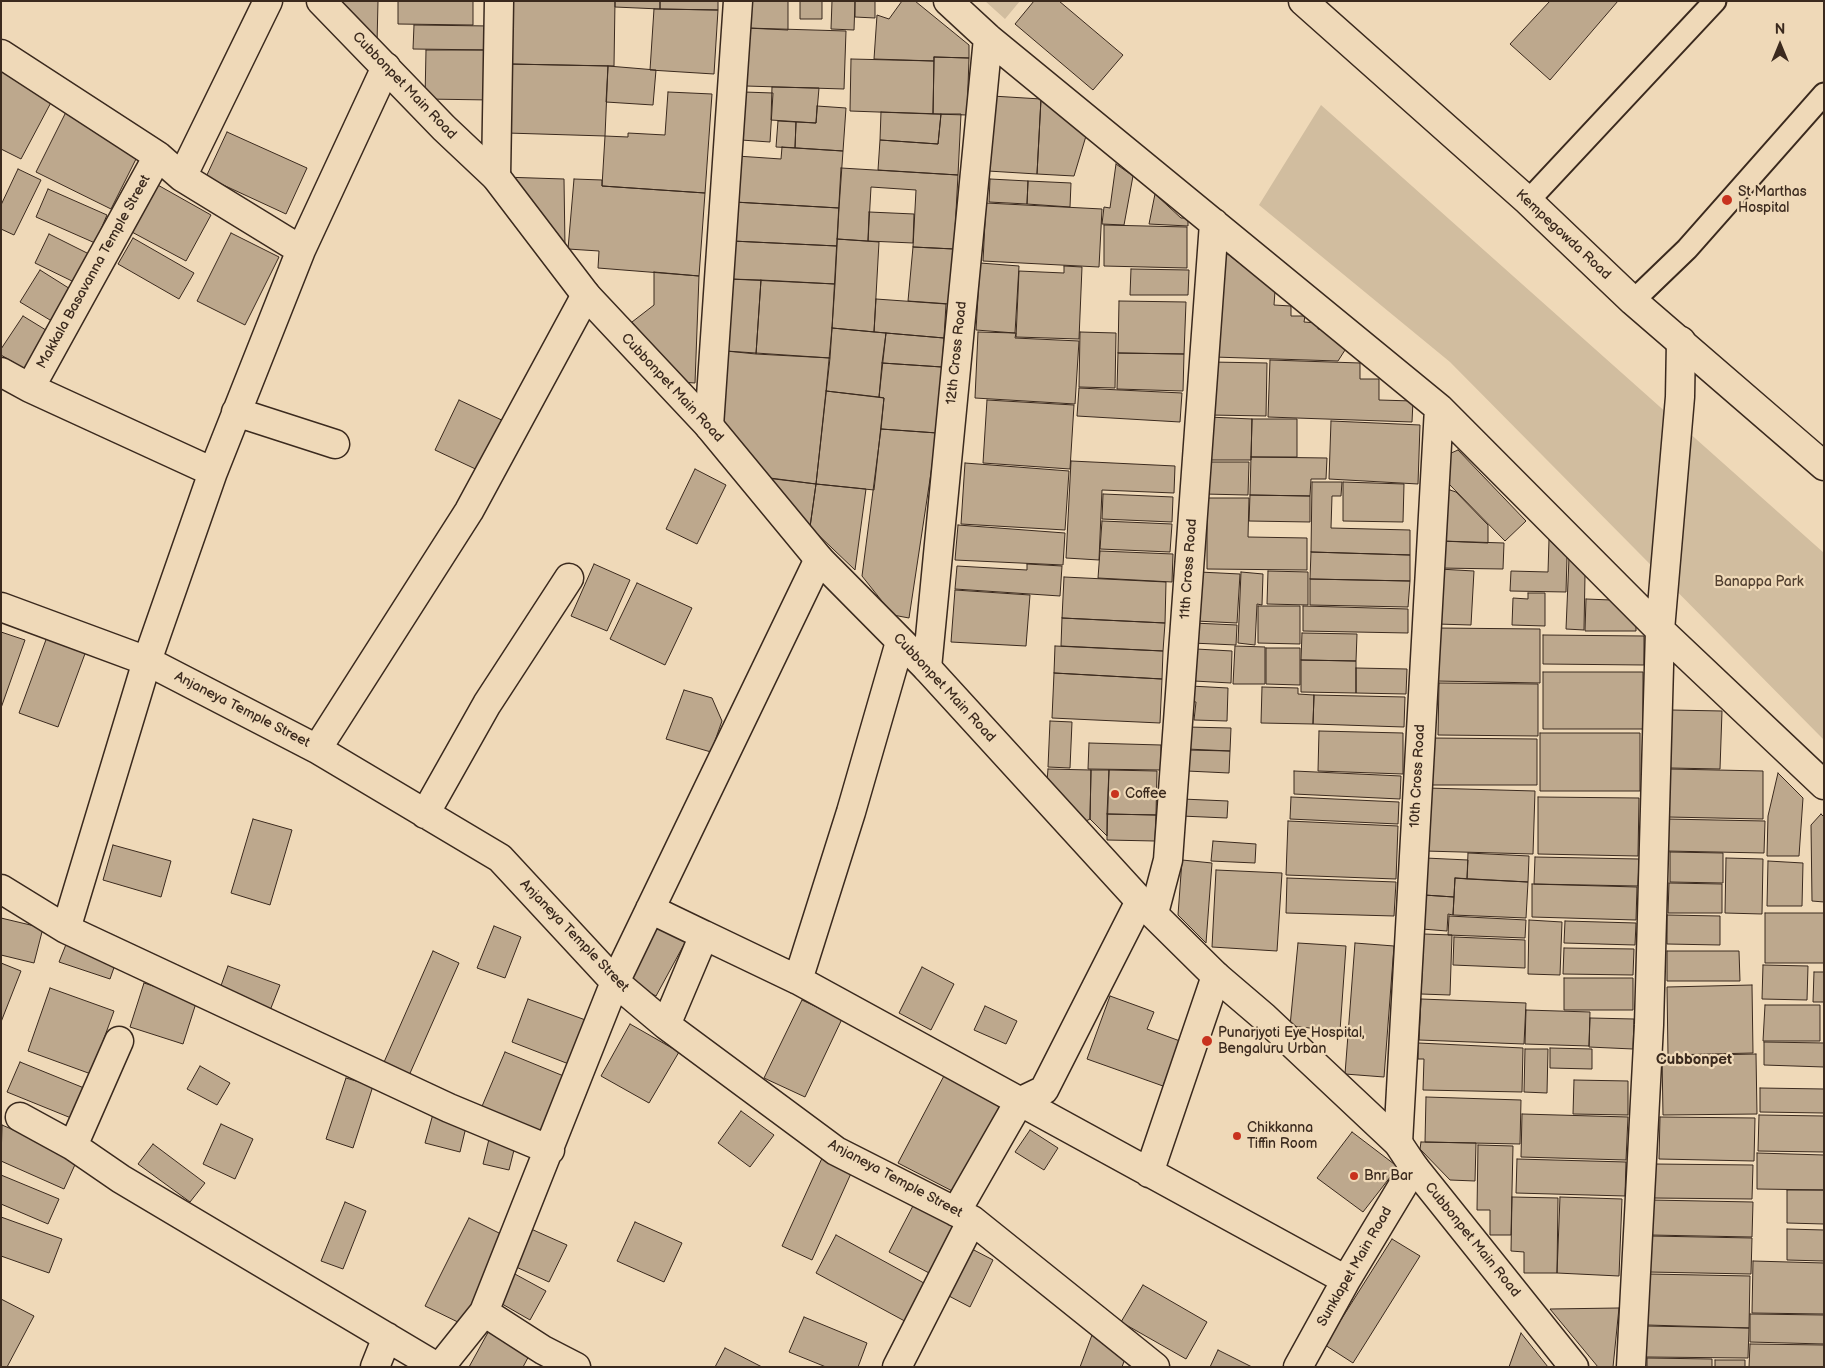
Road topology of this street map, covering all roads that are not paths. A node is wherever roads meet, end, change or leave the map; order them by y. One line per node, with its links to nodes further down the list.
1 (268, 1): 13 (street)
2 (321, 1): 10 (street, Cubbonpet Main Road)
3 (499, 1): 14 (street)
4 (738, 1): 25 (street)
5 (948, 1): 8 (street)
6 (1303, 1): 15 (street, Kempegowda Road)
7 (1714, 1): 15 (lane)
8 (988, 38): 16 (street); 35 (street, 12th Cross Road)
9 (1, 54): 12 (street)
10 (386, 67): 14 (street, Cubbonpet Main Road); 17 (street)
11 (1824, 94): 19 (lane)
12 (158, 156): 13 (street); 22 (street, Makkala Basavanna Temple Street)
13 (182, 177): 17 (street)
14 (496, 177): 18 (street, Cubbonpet Main Road)
15 (1528, 201): 19 (street, Kempegowda Road)
16 (1214, 223): 23 (street); 40 (street, 11th Cross Road)
17 (301, 250): 24 (street)
18 (586, 295): 25 (street, Cubbonpet Main Road); 36 (street)
19 (1633, 301): 20 (street, Kempegowda Road)
20 (1681, 341): 27 (street, Kempegowda Road); 32 (street)
21 (1, 372): 22 (street)
22 (30, 388): 28 (street)
23 (1439, 408): 32 (street); 51 (street, 10th Cross Road)
24 (236, 412): 26 (street); 28 (street)
25 (709, 426): 29 (street, Cubbonpet Main Road)
26 (335, 444)
27 (1824, 466)
28 (213, 472): 34 (street)
29 (819, 559): 33 (street, Cubbonpet Main Road); 41 (street)
30 (569, 578): 38 (street)
31 (1, 607): 34 (street, Anjaneya Temple Street)
32 (1660, 630): 37 (street); 68 (street)
33 (900, 642): 35 (street, Cubbonpet Main Road); 45 (street)
34 (147, 661): 36 (street, Anjaneya Temple Street); 42 (street)
35 (927, 668): 40 (street, Cubbonpet Main Road)
36 (317, 749): 38 (street, Anjaneya Temple Street)
37 (1824, 785)
38 (425, 814): 46 (street, Anjaneya Temple Street)
39 (1, 889): 42 (street)
40 (1147, 907): 44 (street, Cubbonpet Main Road); 49 (street, 11th Cross Road)
41 (650, 909): 43 (street); 46 (street)
42 (66, 929): 53 (street)
43 (704, 935): 45 (street); 47 (street)
44 (1216, 976): 51 (street, Cubbonpet Main Road); 55 (street)
45 (798, 980): 49 (street)
46 (615, 982): 47 (street, Anjaneya Temple Street); 53 (street)
47 (666, 1025): 56 (street, Anjaneya Temple Street)
48 (119, 1041): 52 (street)
49 (1019, 1102): 55 (street); 56 (street)
50 (9, 1120): 52 (street)
51 (1398, 1143): 54 (street, Cubbonpet Main Road)
52 (74, 1146): 59 (street)
53 (550, 1150): 58 (street)
54 (1414, 1167): 57 (street, Sunklapet Main Road); 67 (street, Cubbonpet Main Road)
55 (1150, 1173): 57 (street)
56 (964, 1216): 64 (street); 65 (street, Anjaneya Temple Street)
57 (1346, 1280): 66 (street, Sunklapet Main Road)
58 (484, 1312): 60 (street); 62 (street)
59 (387, 1337): 61 (street); 62 (street)
60 (539, 1358): 63 (street)
61 (375, 1367)
62 (438, 1367)
63 (576, 1367)
64 (897, 1367)
65 (1155, 1367)
66 (1298, 1367)
67 (1574, 1367)
68 (1631, 1367)

